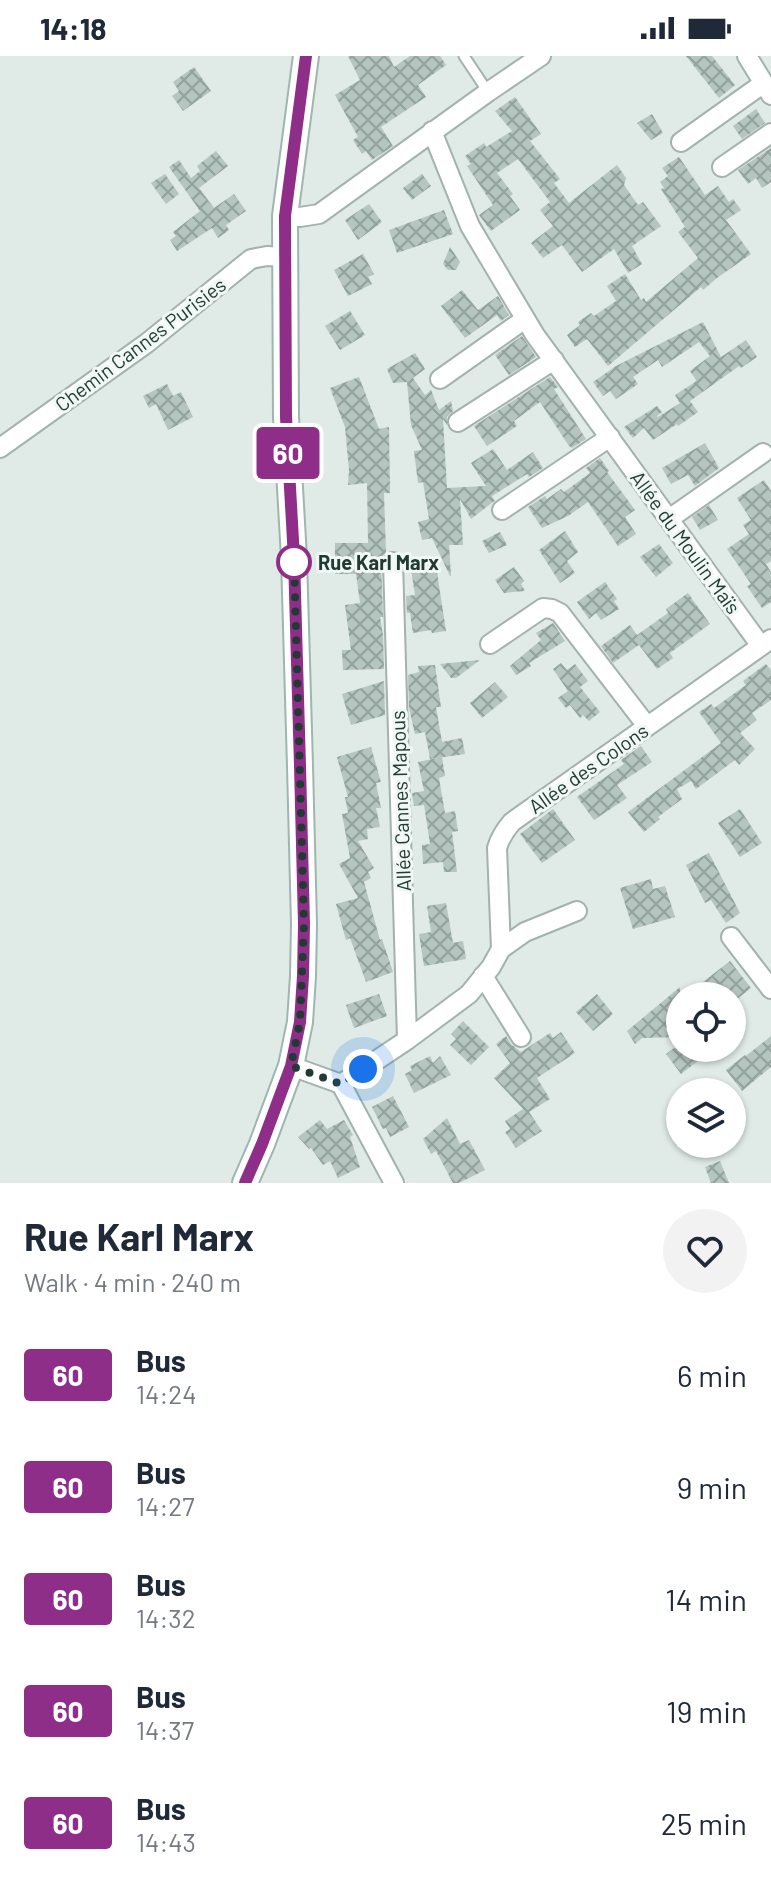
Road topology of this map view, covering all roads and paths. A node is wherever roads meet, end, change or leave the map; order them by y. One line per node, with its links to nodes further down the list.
1 (306, 56): 11 (main road)
2 (464, 56): 6 (lane)
3 (541, 56): 6 (street)
4 (747, 56): 5 (street)
5 (768, 89): 9 (street)
6 (488, 92): 7 (street)
7 (432, 131): 11 (street); 13 (street, Allée du Moulin Maïs)
8 (771, 133): 10 (street)
9 (681, 142)
10 (722, 167)
11 (285, 216): 12 (main road)
12 (285, 257): 18 (street, Chemin Cannes Purisies); 33 (main road)
13 (525, 319): 14 (street, Allée du Moulin Maïs); 15 (street)
14 (554, 360): 16 (street); 17 (street, Allée du Moulin Maïs)
15 (440, 379)
16 (458, 422)
17 (610, 437): 20 (street); 21 (street, Allée du Moulin Maïs)
18 (0, 448)
19 (763, 453): 21 (street)
20 (502, 510)
21 (669, 519): 23 (street, Allée du Moulin Maïs)
22 (393, 562): 32 (street, Allée Cannes Mapous)
23 (766, 642): 25 (street, Allée des Colons)
24 (490, 644): 25 (street)
25 (647, 726): 28 (street, Allée des Colons)
26 (577, 911): 28 (street)
27 (731, 937): 30 (street)
28 (501, 949): 29 (street)
29 (483, 976): 31 (street); 32 (street)
30 (771, 989)
31 (521, 1037)
32 (407, 1040): 34 (street)
33 (291, 1066): 34 (street); 35 (main road)
34 (341, 1084): 36 (street)
35 (245, 1183)
36 (394, 1183)

